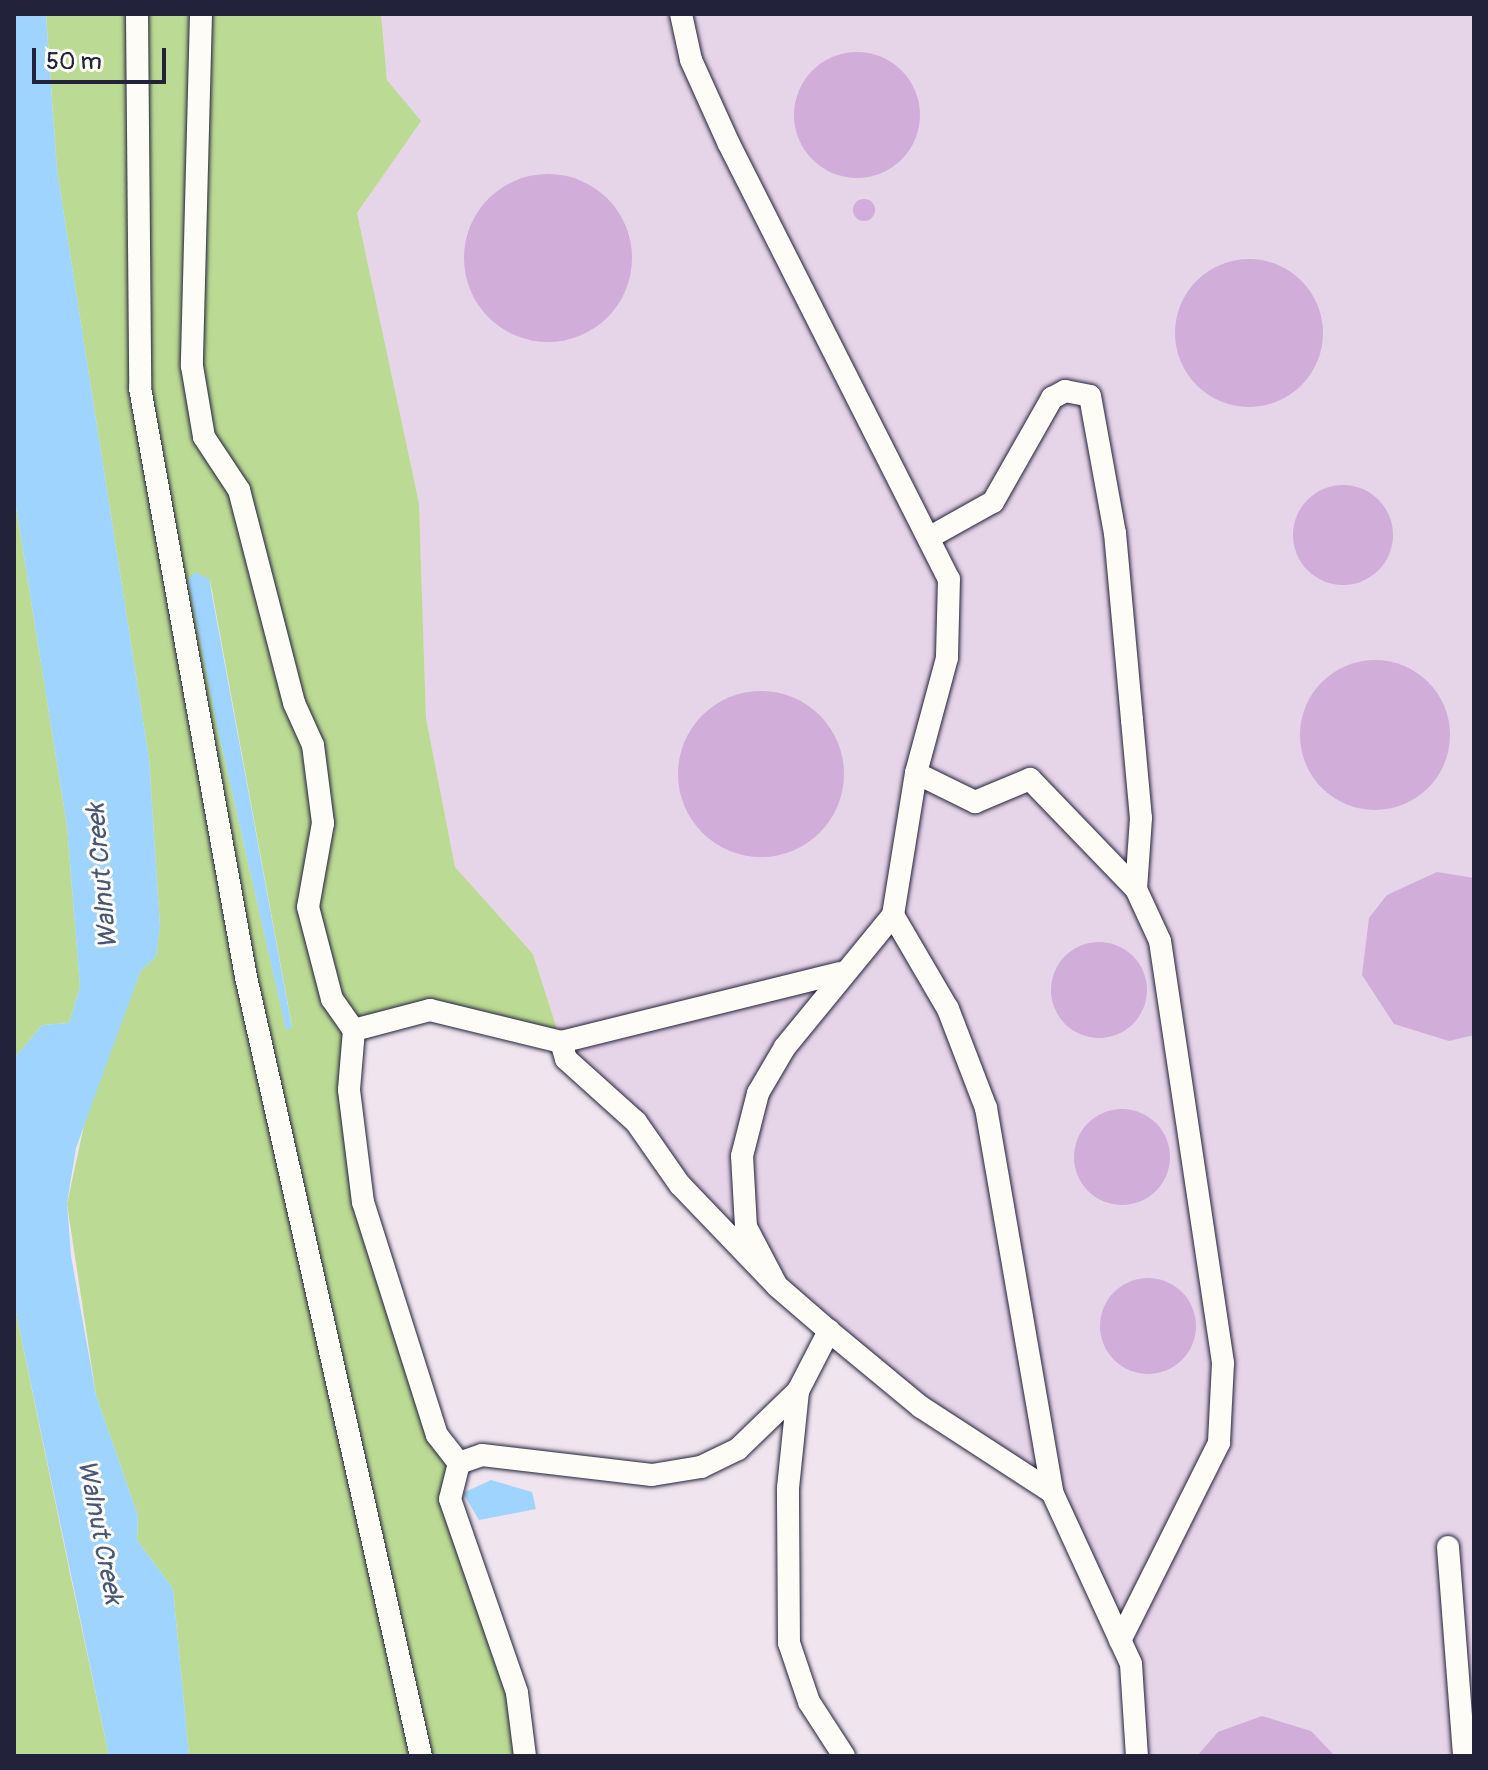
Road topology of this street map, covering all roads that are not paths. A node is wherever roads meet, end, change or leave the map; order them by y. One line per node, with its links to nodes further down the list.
1 (137, 14): 18 (lane)
2 (201, 14): 9 (lane)
3 (681, 14): 4 (lane)
4 (930, 537): 5 (lane); 6 (lane)
5 (916, 773): 6 (lane); 7 (lane)
6 (1136, 889): 17 (lane)
7 (893, 915): 8 (lane); 15 (lane)
8 (840, 973): 10 (lane); 11 (lane)
9 (354, 1030): 10 (lane); 14 (lane)
10 (561, 1042): 11 (lane)
11 (777, 1286): 12 (lane)
12 (829, 1331): 13 (lane); 15 (lane)
13 (798, 1391): 14 (lane); 20 (lane)
14 (459, 1463): 19 (lane)
15 (1052, 1492): 17 (lane)
16 (1448, 1547): 22 (lane)
17 (1120, 1641): 21 (lane)
18 (421, 1756)
19 (525, 1756)
20 (844, 1756)
21 (1137, 1756)
22 (1464, 1756)

